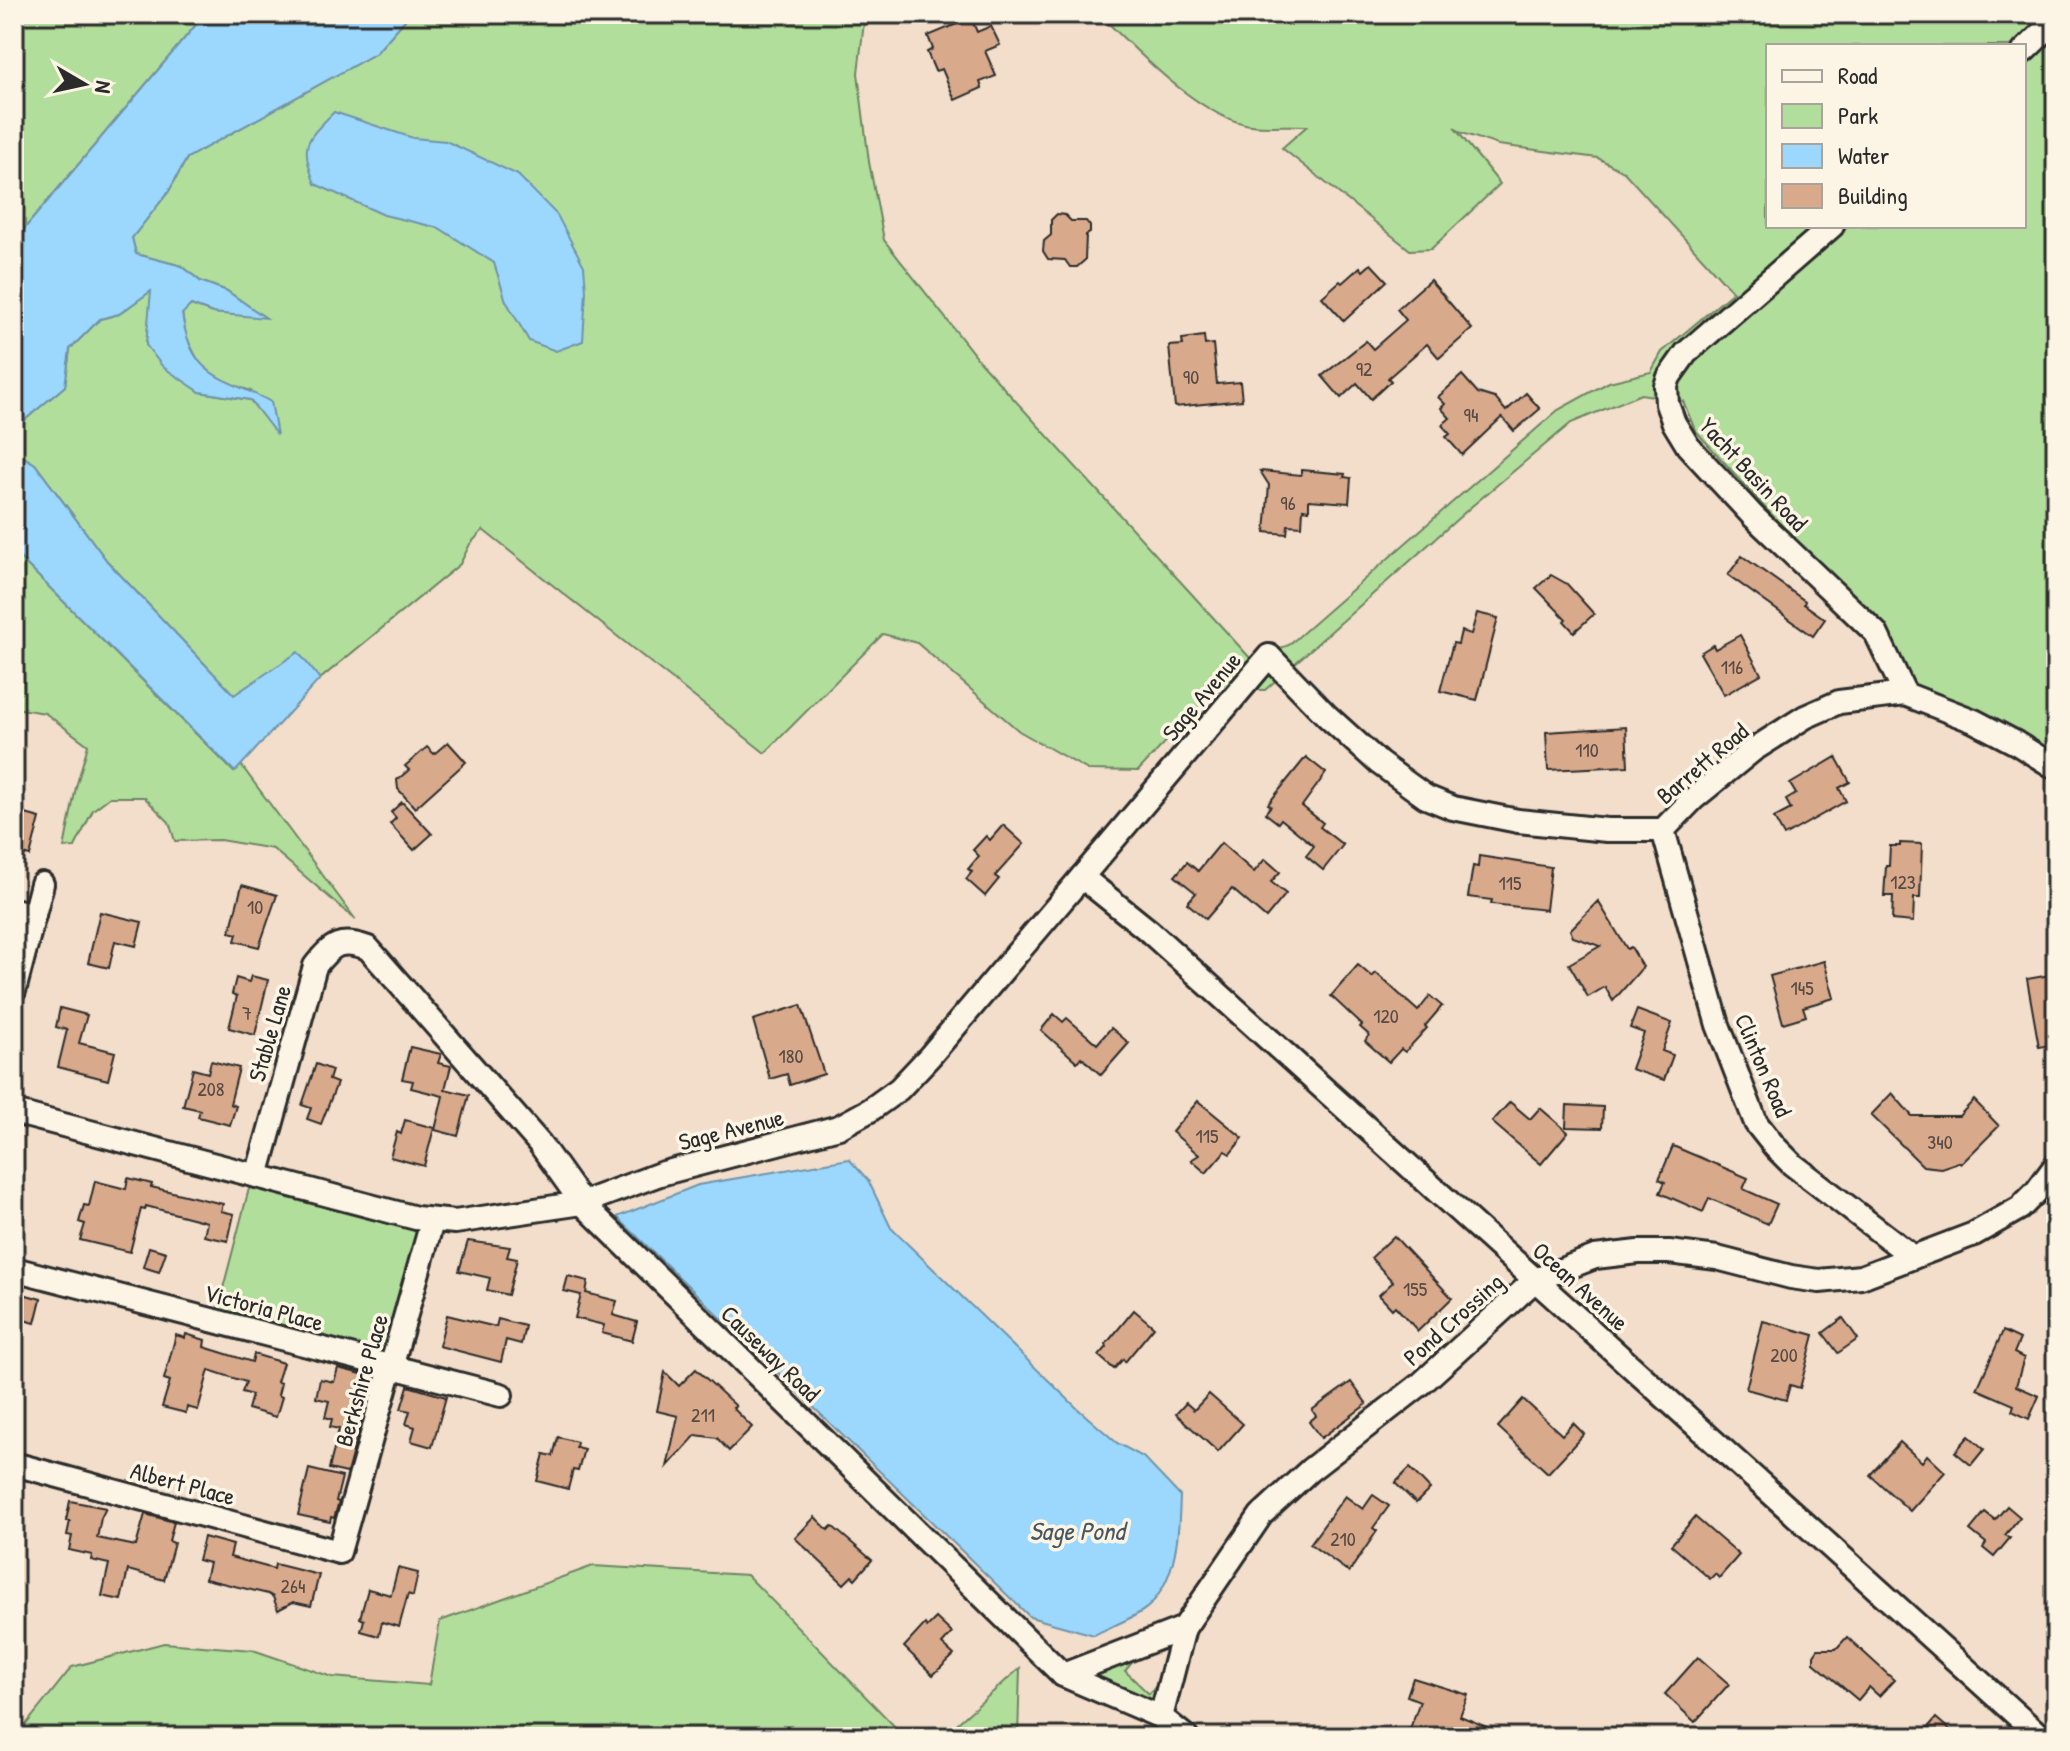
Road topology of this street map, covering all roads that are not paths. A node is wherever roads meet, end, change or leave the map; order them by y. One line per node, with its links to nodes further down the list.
1 (2056, 20): 2 (street)
2 (2026, 49)
3 (1830, 228): 5 (street, Yacht Basin Road)
4 (1269, 656): 7 (street, Barrett Road); 8 (street, Sage Avenue)
5 (1905, 694): 6 (street, Barrett Road); 7 (street, Barrett Road)
6 (2056, 768)
7 (1663, 830): 18 (street, Clinton Road)
8 (1082, 877): 16 (street, Sage Avenue); 20 (street, Ocean Avenue)
9 (42, 884): 10 (street)
10 (24, 913): 12 (street)
11 (368, 948): 15 (street, Stable Lane); 16 (street, Causeway Road)
12 (14, 991)
13 (14, 1112): 15 (street, Sage Avenue)
14 (2056, 1165): 18 (street, Pond Crossing)
15 (257, 1176): 17 (street, Sage Avenue)
16 (582, 1203): 17 (street, Sage Avenue); 26 (street, Causeway Road)
17 (432, 1222): 21 (street, Berkshire Place)
18 (1913, 1257): 20 (street, Pond Crossing)
19 (14, 1269): 21 (street, Victoria Place)
20 (1535, 1280): 25 (street, Pond Crossing); 29 (street, Ocean Avenue)
21 (391, 1368): 22 (street, Victoria Place); 24 (street, Berkshire Place)
22 (501, 1395)
23 (14, 1464): 24 (street, Albert Place)
24 (339, 1552)
25 (1184, 1628): 26 (street); 27 (street, Pond Crossing)
26 (1063, 1675): 27 (street, Causeway Road)
27 (1161, 1717): 28 (street, Causeway Road)
28 (1186, 1737)
29 (2041, 1737)

